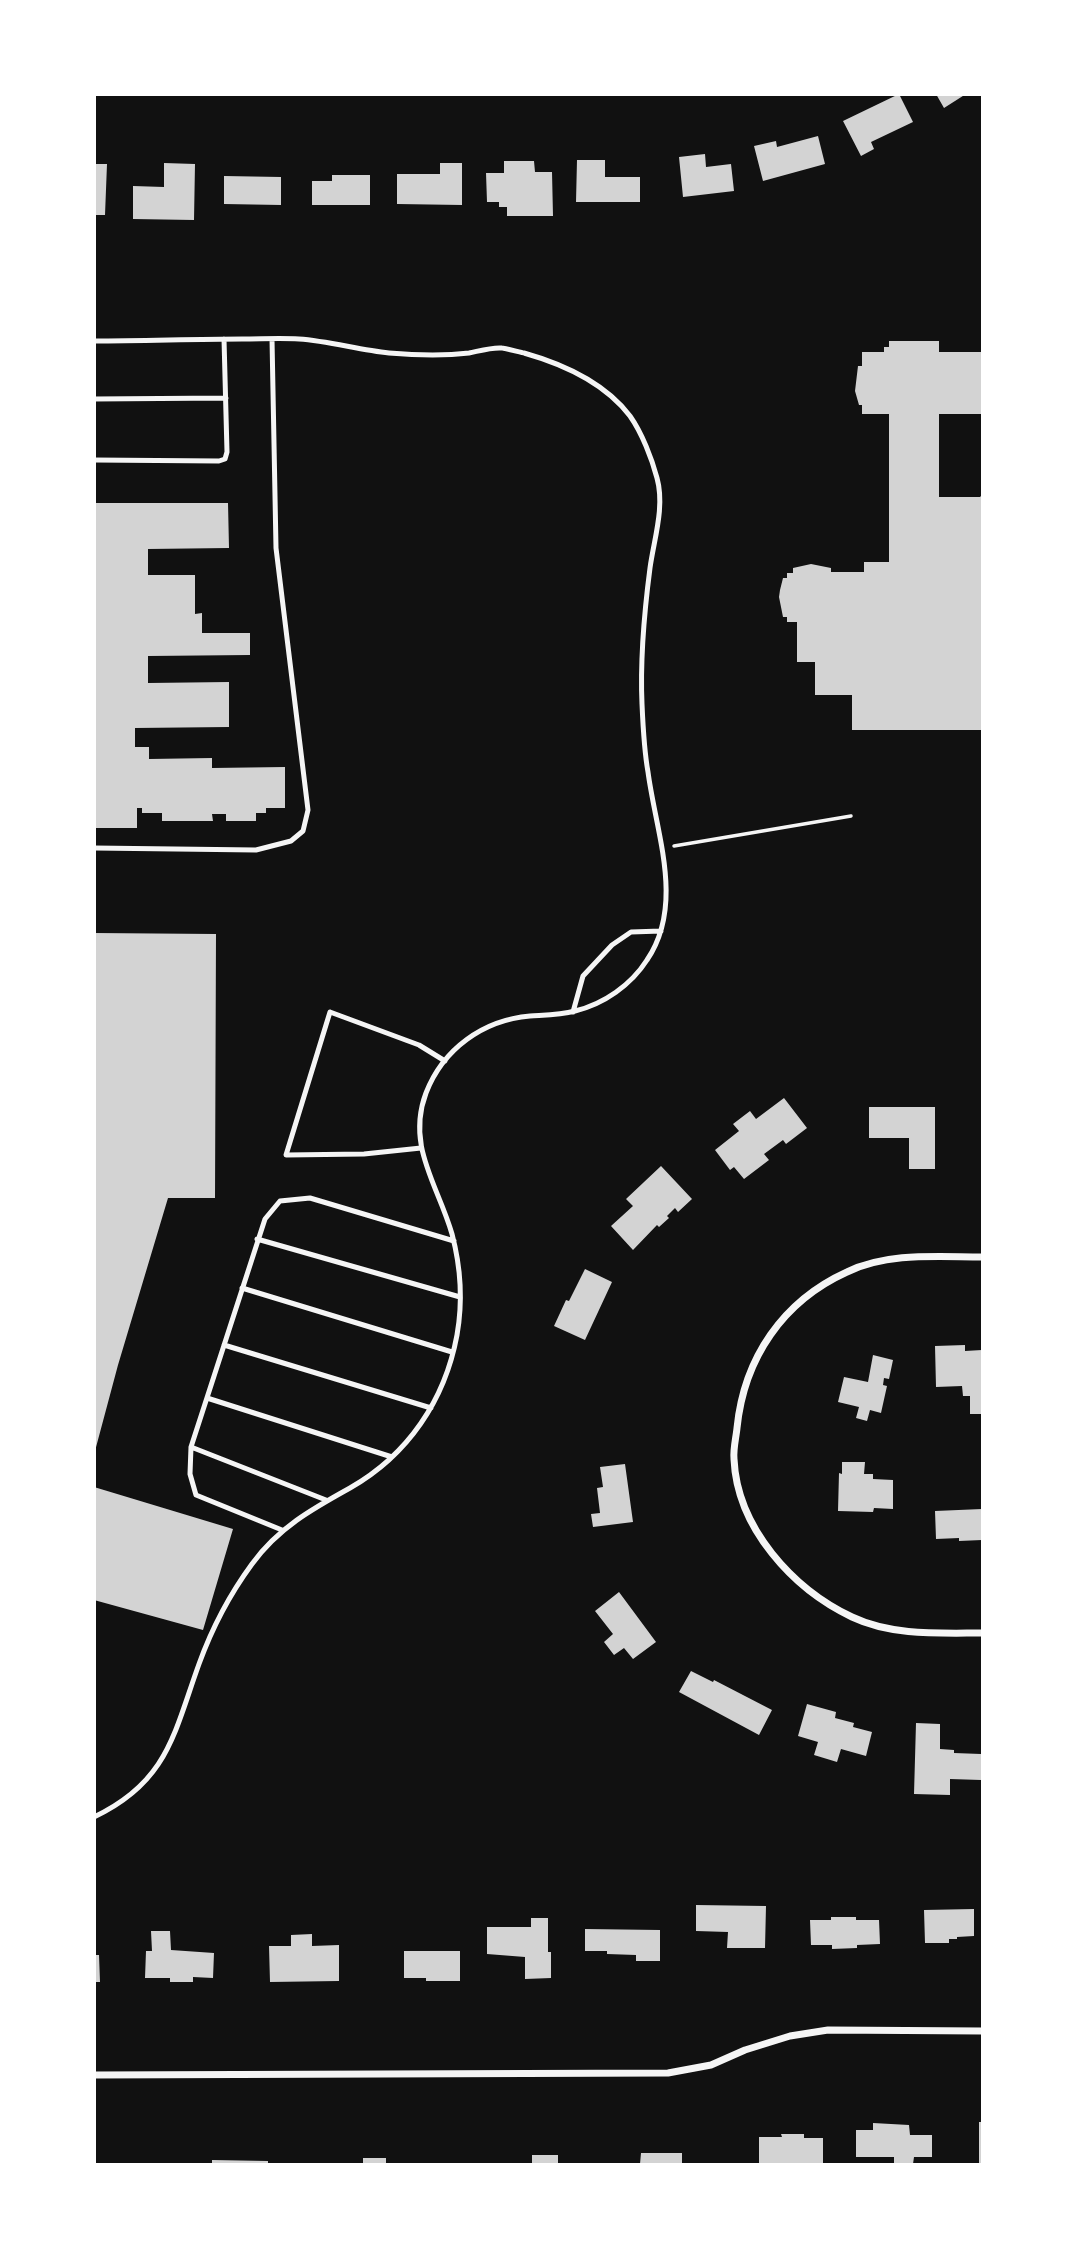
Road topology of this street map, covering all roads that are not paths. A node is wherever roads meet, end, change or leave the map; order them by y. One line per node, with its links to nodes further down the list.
1 (225, 339): 2 (lane); 3 (lane); 4 (lane)
2 (272, 339): 7 (lane); 8 (lane)
3 (94, 341)
4 (226, 398): 5 (lane); 6 (lane)
5 (94, 399)
6 (94, 460)
7 (94, 848)
8 (661, 931): 9 (lane); 9 (lane)
9 (573, 1012): 10 (lane)
10 (445, 1061): 11 (lane); 11 (lane)
11 (421, 1148): 13 (lane)
12 (257, 1239): 13 (lane); 15 (lane); 16 (lane)
13 (454, 1241): 16 (lane)
14 (982, 1257): 25 (street)
15 (242, 1288): 17 (lane); 18 (lane)
16 (460, 1297): 18 (lane)
17 (224, 1345): 19 (lane); 20 (lane)
18 (452, 1352): 20 (lane)
19 (207, 1398): 21 (lane); 22 (lane)
20 (431, 1408): 22 (lane)
21 (191, 1447): 23 (lane); 24 (lane)
22 (392, 1457): 23 (lane)
23 (326, 1500): 24 (lane)
24 (282, 1530): 26 (lane)
25 (982, 1633)
26 (94, 1817)
27 (982, 2031): 28 (street)
28 (94, 2075)

